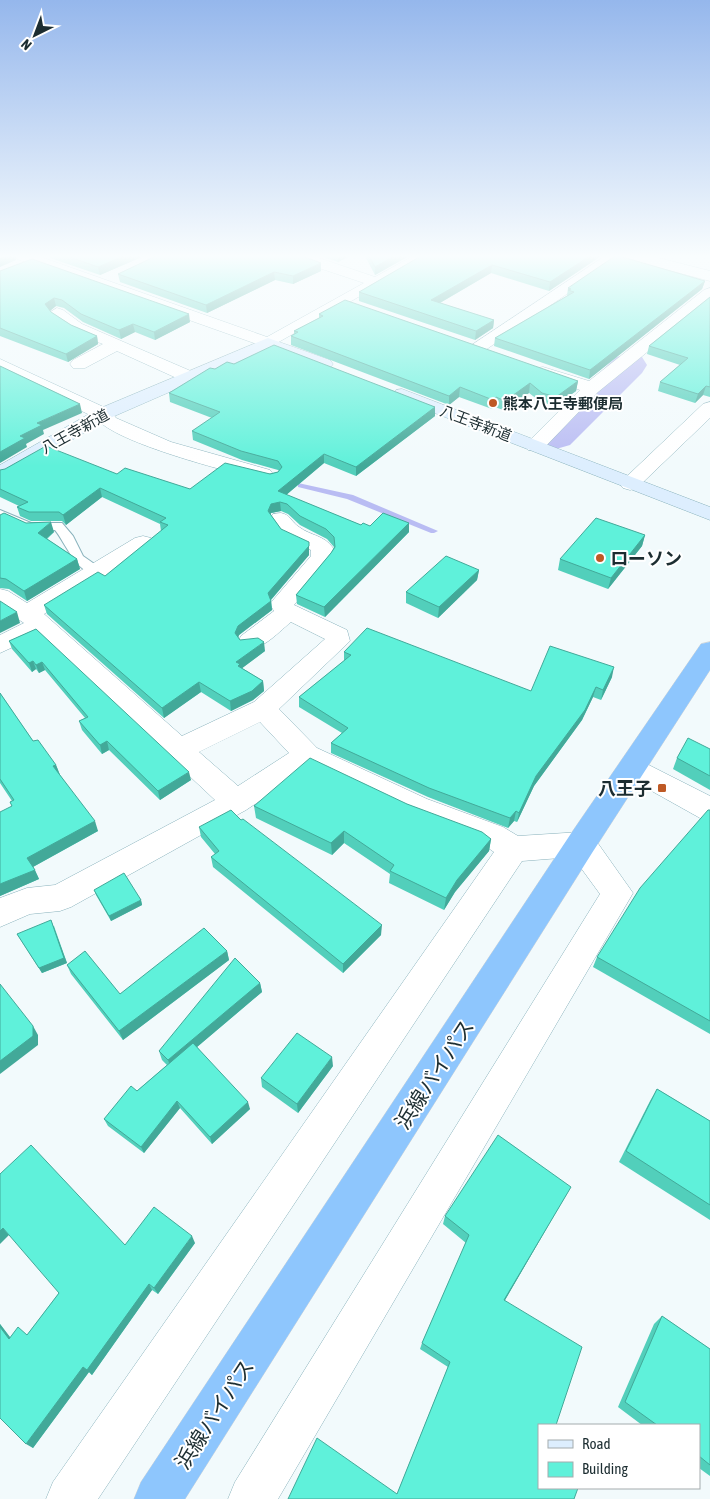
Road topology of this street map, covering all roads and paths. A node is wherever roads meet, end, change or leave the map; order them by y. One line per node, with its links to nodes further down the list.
1 (75, 326): 8 (street)
2 (221, 326): 7 (street)
3 (298, 326): 7 (street)
4 (509, 326): 9 (street)
5 (669, 326): 16 (street)
6 (457, 342): 9 (street)
7 (268, 343): 14 (street); 15 (street, 八王寺新道)
8 (117, 344): 12 (street); 15 (street)
9 (475, 348): 10 (street)
10 (493, 355)
11 (0, 364): 19 (street)
12 (79, 364)
13 (529, 367): 16 (street)
14 (342, 371)
15 (187, 376): 19 (street, 八王寺新道)
16 (592, 388): 20 (street)
17 (388, 389): 20 (street, 八王寺新道)
18 (710, 408): 23 (street)
19 (102, 414): 21 (street, 八王寺新道); 22 (street)
20 (536, 446): 23 (street, 八王寺新道)
21 (0, 473)
22 (271, 476)
23 (630, 484): 25 (street, 八王寺新道)
24 (0, 513): 28 (lane)
25 (710, 514)
26 (281, 518): 30 (street)
27 (143, 543): 28 (street)
28 (97, 570): 31 (street)
29 (0, 596): 31 (street)
30 (287, 611): 32 (street); 35 (street)
31 (35, 619): 33 (street); 36 (street)
32 (250, 642)
33 (0, 645)
34 (710, 650): 38 (highway, 浜線バイパス)
35 (263, 709): 36 (street); 37 (street)
36 (178, 750): 39 (street)
37 (307, 755): 39 (street); 42 (street)
38 (633, 768): 40 (street); 41 (highway, 浜線バイパス)
39 (236, 802): 43 (street)
40 (710, 810)
41 (581, 844): 42 (street); 45 (highway, 浜線バイパス); 46 (street)
42 (513, 849): 44 (street)
43 (0, 914)
44 (70, 1499)
45 (158, 1499)
46 (252, 1499)

